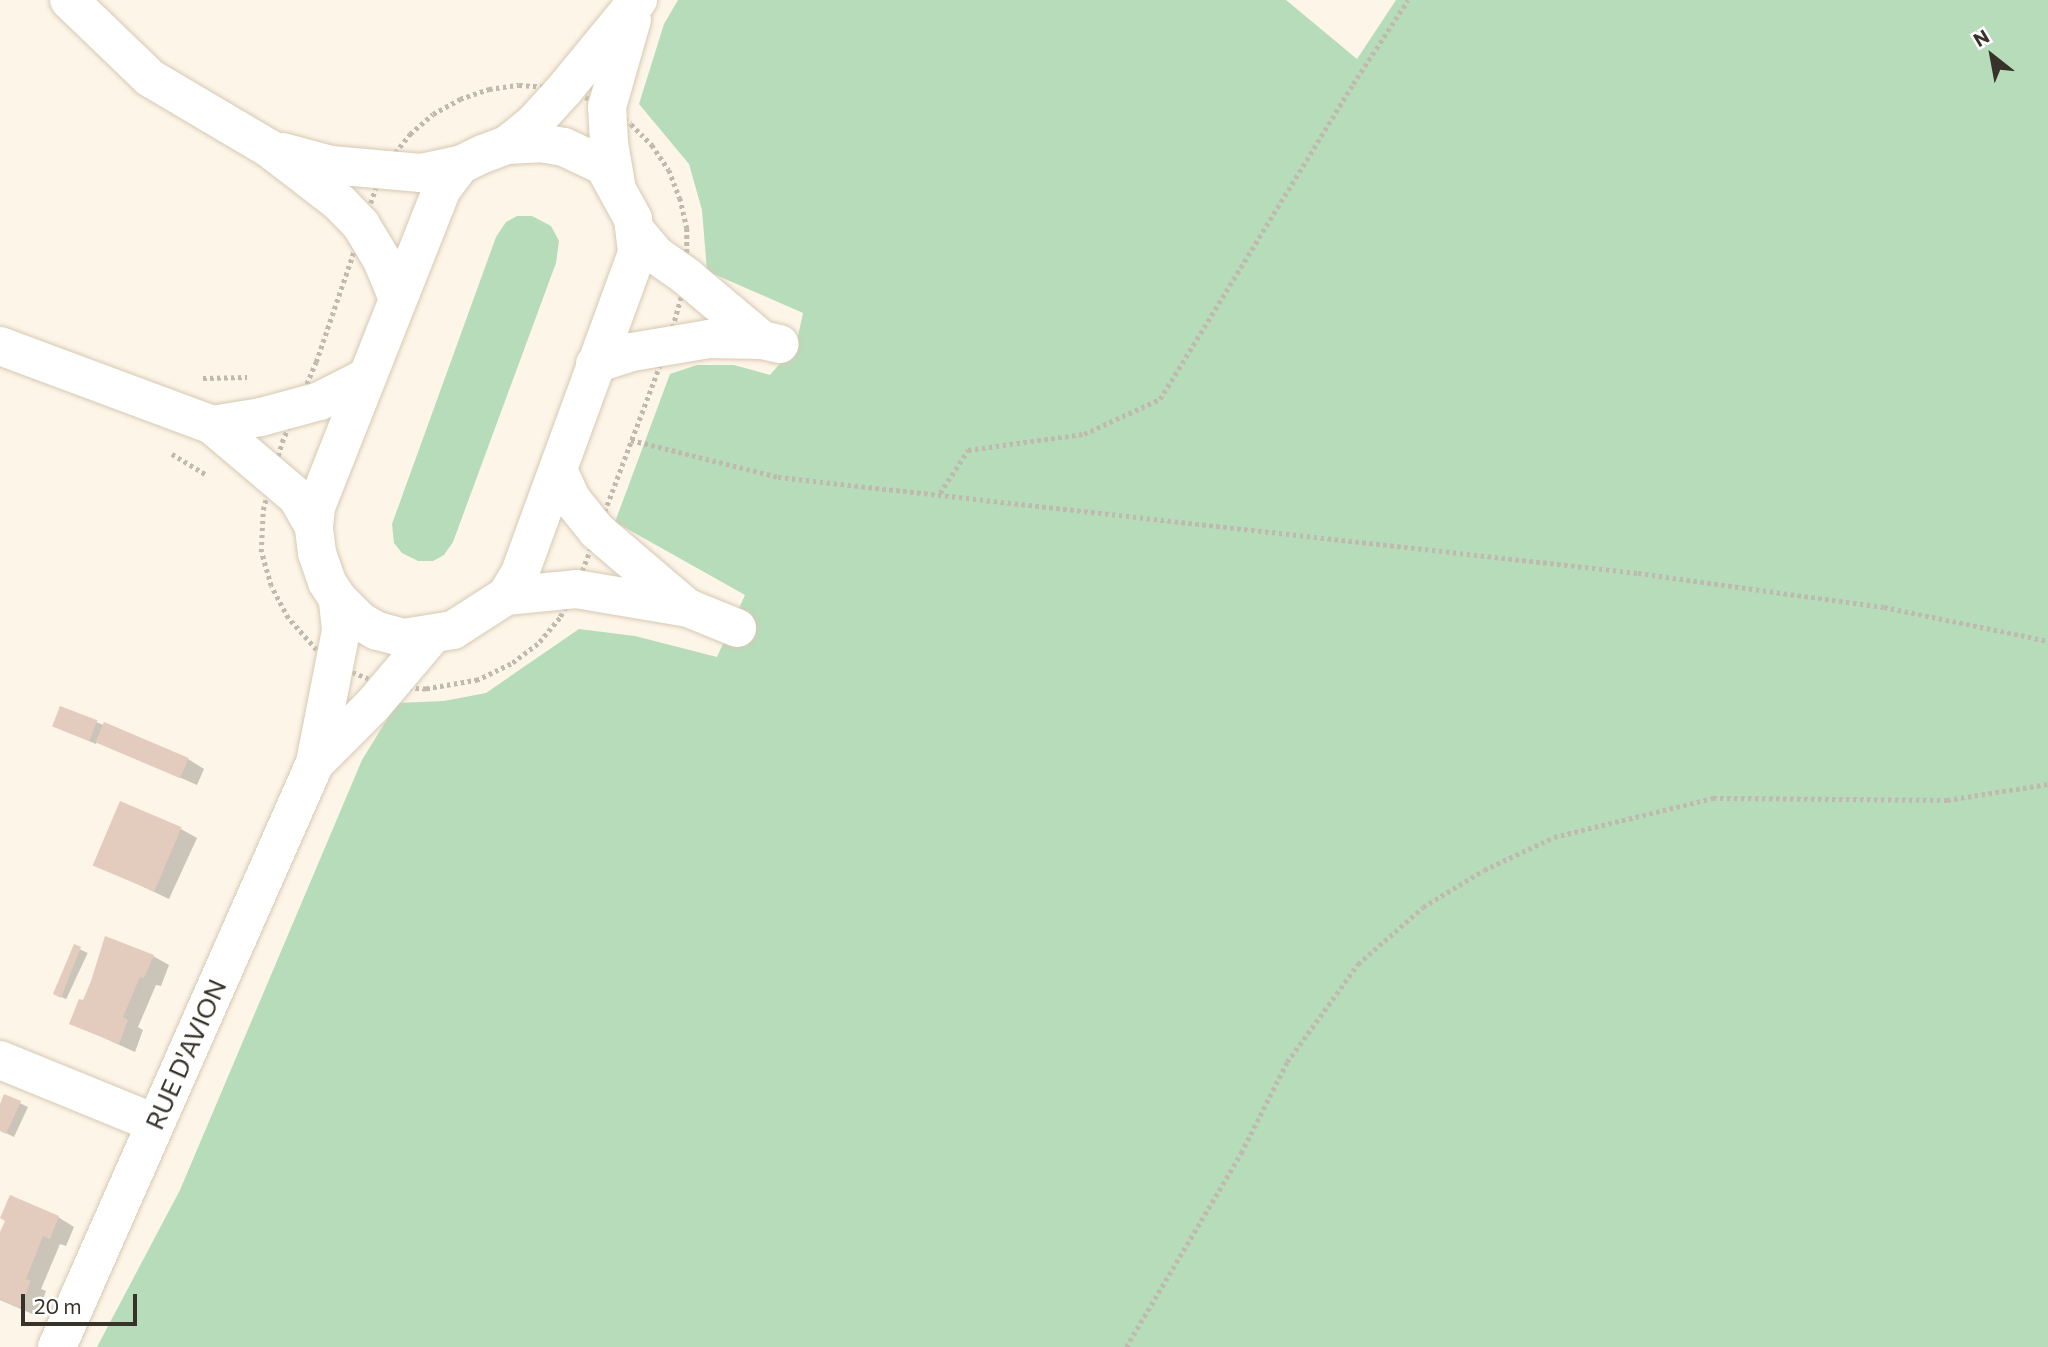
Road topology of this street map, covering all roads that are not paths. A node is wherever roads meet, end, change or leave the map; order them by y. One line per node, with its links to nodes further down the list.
1 (69, 0): 4 (street)
2 (637, 1): 3 (street); 6 (street)
3 (507, 145): 5 (street); 6 (street)
4 (270, 149): 5 (street); 8 (street)
5 (460, 165): 8 (street)
6 (616, 184): 7 (street)
7 (635, 230): 10 (street); 10 (street)
8 (398, 299): 11 (street)
9 (0, 346): 12 (street)
10 (595, 364): 13 (street)
11 (367, 377): 12 (street); 14 (street)
12 (212, 425): 14 (street)
13 (558, 470): 15 (street); 17 (street)
14 (314, 527): 16 (street)
15 (506, 596): 17 (street); 19 (street)
16 (338, 599): 19 (street); 20 (street, RUE D'AVION)
17 (688, 608): 18 (street)
18 (737, 628)
19 (433, 634): 20 (street, RUE D'AVION)
20 (316, 763): 22 (street, RUE D'AVION)
21 (0, 1060): 22 (street)
22 (154, 1123): 23 (street, RUE D'AVION)
23 (57, 1347)

